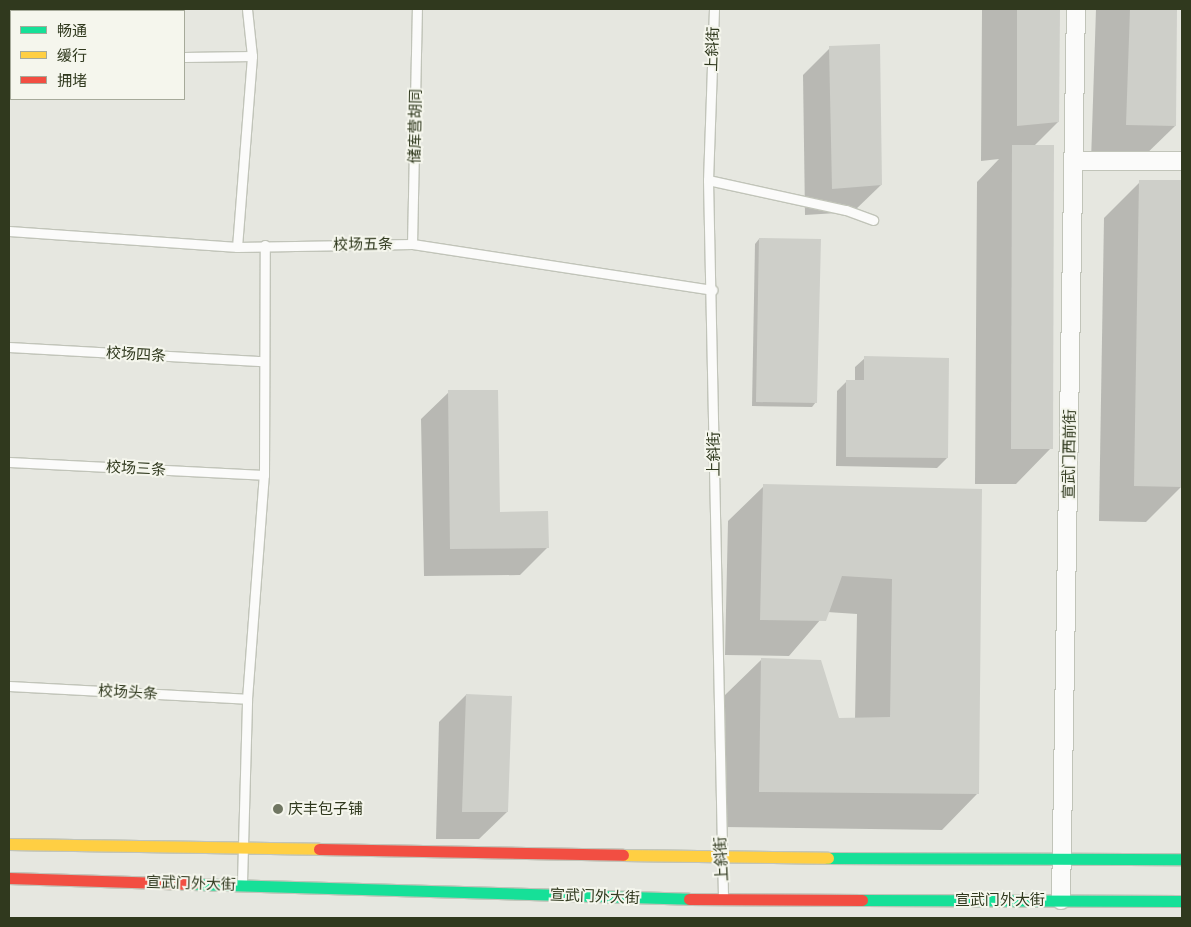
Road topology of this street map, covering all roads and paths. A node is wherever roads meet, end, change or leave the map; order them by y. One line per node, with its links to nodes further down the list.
1 (247, 9): 5 (lane)
2 (417, 9): 12 (lane, 储库营胡同)
3 (714, 9): 9 (lane, 上斜街)
4 (1076, 9): 7 (street, 宣武门西前街)
5 (252, 56): 6 (lane); 14 (lane)
6 (185, 57)
7 (1073, 161): 8 (street); 26 (street, 宣武门西前街)
8 (1182, 161)
9 (708, 180): 10 (lane); 15 (lane, 上斜街)
10 (873, 220)
11 (9, 230): 14 (lane, 校场五条)
12 (412, 244): 13 (lane, 校场五条); 15 (lane, 校场五条)
13 (265, 245): 14 (lane, 校场五条); 17 (lane)
14 (237, 247)
15 (714, 290): 24 (lane, 上斜街)
16 (9, 347): 17 (lane, 校场四条)
17 (263, 361): 19 (lane)
18 (9, 462): 19 (lane, 校场三条)
19 (264, 475): 21 (lane)
20 (9, 686): 21 (lane, 校场头条)
21 (247, 699): 23 (lane)
22 (9, 844): 23 (street)
23 (243, 850): 24 (street); 28 (lane)
24 (720, 855): 26 (street); 29 (lane, 上斜街)
25 (1182, 859): 26 (street)
26 (1062, 862): 30 (street, 宣武门西前街)
27 (9, 878): 28 (street, 宣武门外大街)
28 (242, 885): 29 (street, 宣武门外大街)
29 (723, 900): 30 (street, 宣武门外大街)
30 (1061, 900): 31 (street, 宣武门外大街)
31 (1182, 901)

